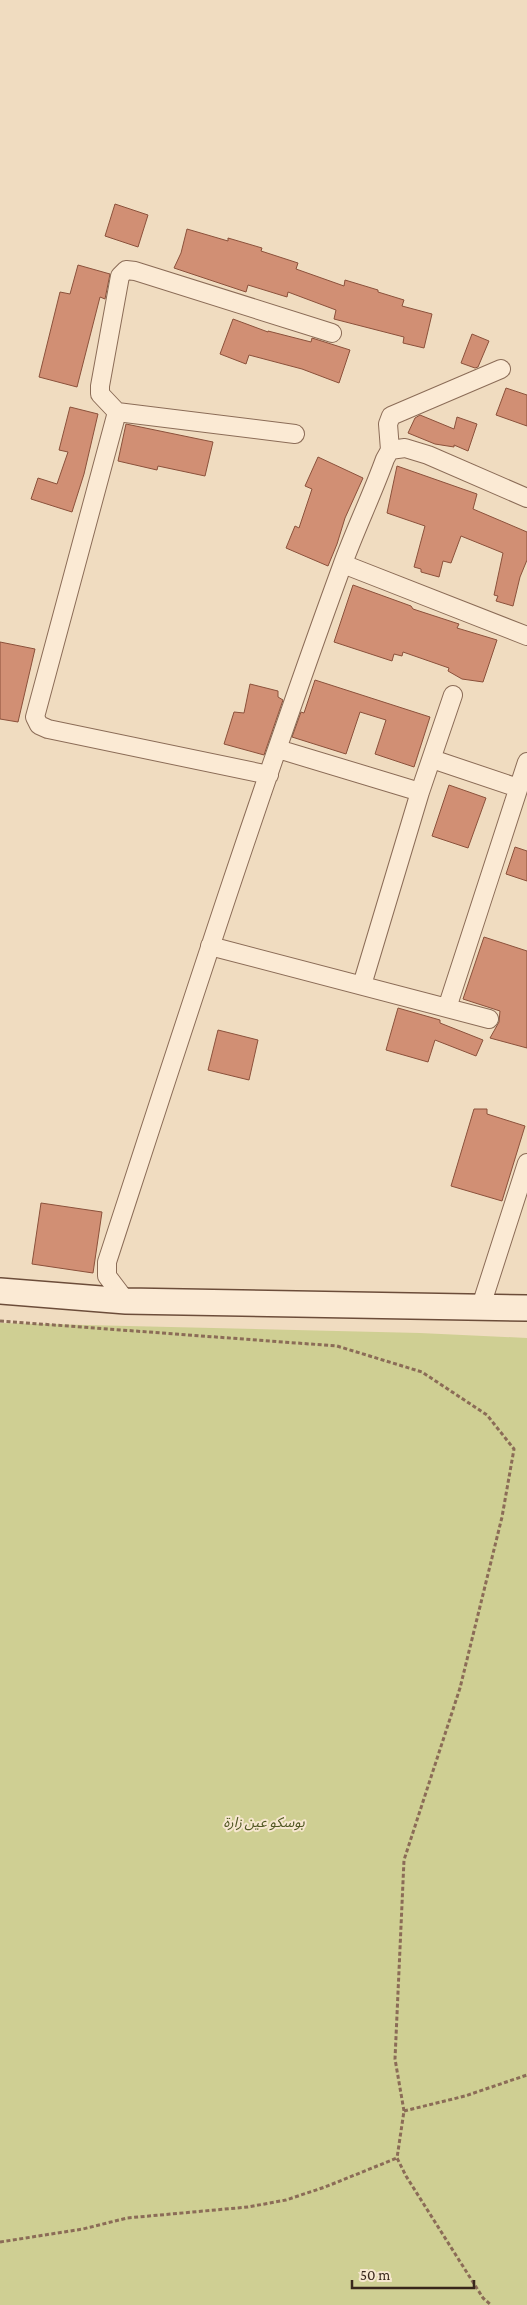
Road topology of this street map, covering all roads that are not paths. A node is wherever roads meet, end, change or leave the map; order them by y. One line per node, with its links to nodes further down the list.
1 (332, 333): 3 (street)
2 (501, 369): 5 (street)
3 (117, 412): 4 (street); 13 (street)
4 (295, 434)
5 (390, 450): 6 (street); 7 (street)
6 (527, 498)
7 (343, 564): 8 (street); 10 (street)
8 (527, 636)
9 (453, 695): 11 (street)
10 (278, 749): 13 (street); 15 (street)
11 (432, 759): 14 (street); 15 (street)
12 (527, 762): 14 (street)
13 (269, 775): 16 (street)
14 (518, 788): 18 (street)
15 (420, 792): 17 (street)
16 (210, 946): 17 (street); 22 (street)
17 (362, 986): 18 (street)
18 (447, 1008): 19 (street)
19 (489, 1018)
20 (527, 1163): 23 (street)
21 (0, 1291): 22 (main road)
22 (126, 1301): 23 (main road)
23 (481, 1306): 24 (main road)
24 (527, 1308)

